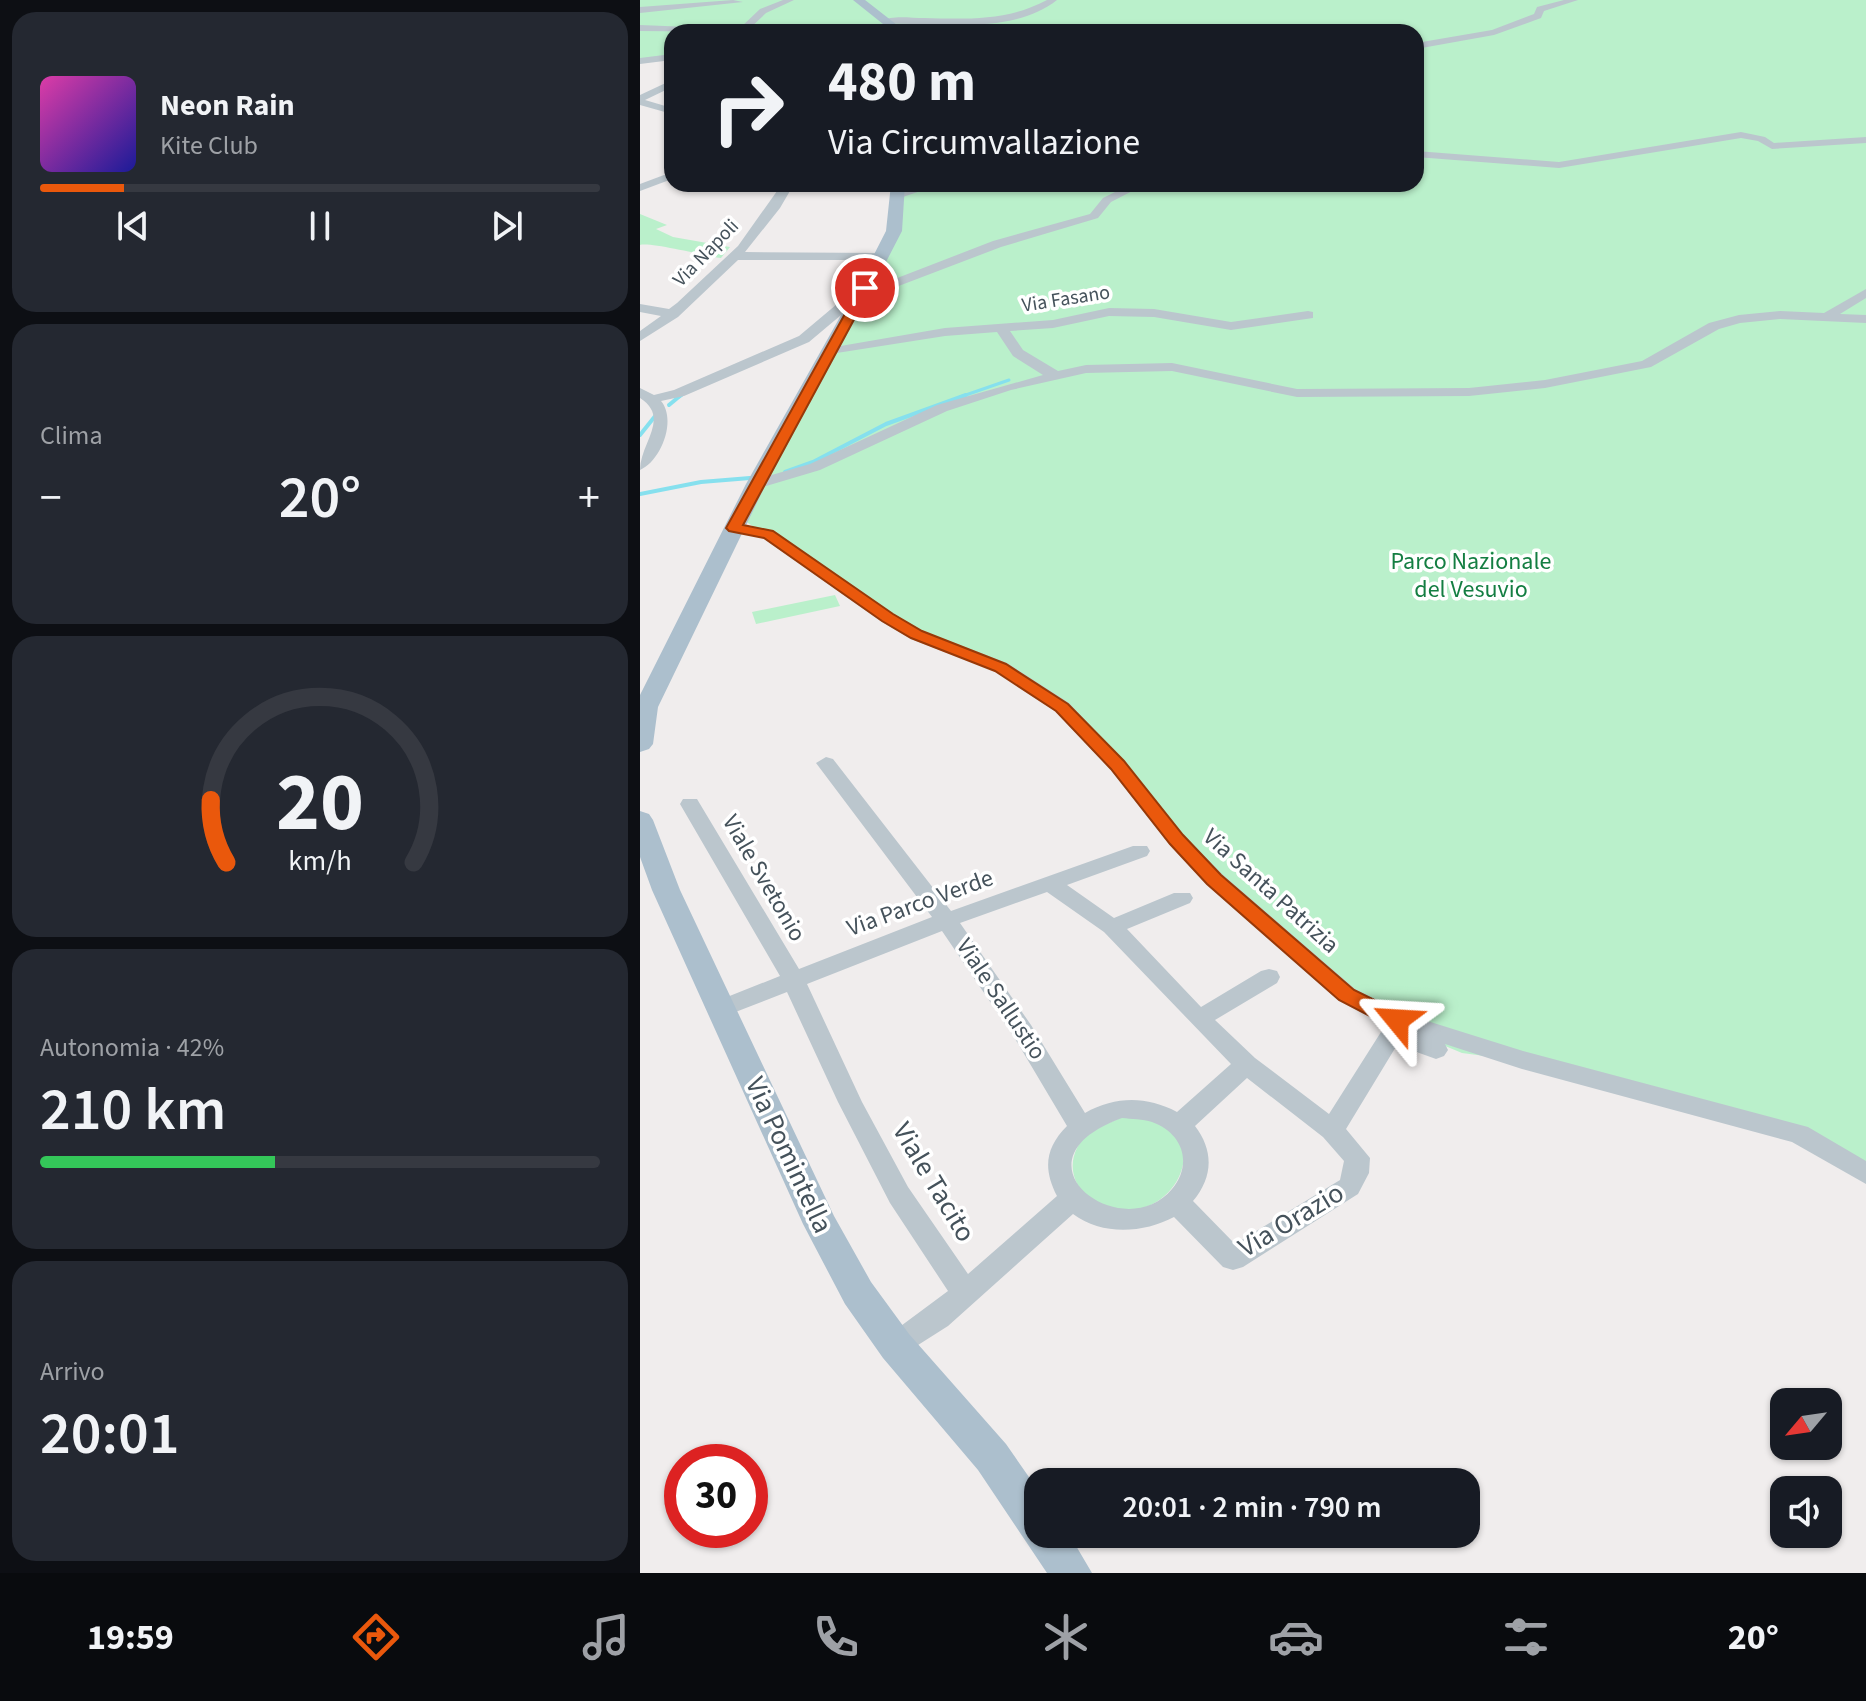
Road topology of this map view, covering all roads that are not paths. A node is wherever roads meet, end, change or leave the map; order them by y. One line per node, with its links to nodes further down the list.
1 (790, 0): 11 (street)
2 (858, 0): 12 (main road)
3 (1053, 0): 13 (street)
4 (1574, 0): 16 (street)
5 (739, 2): 6 (street)
6 (692, 4): 7 (street); 8 (street)
7 (640, 10)
8 (699, 21): 9 (street); 10 (street)
9 (674, 24)
10 (711, 24)
11 (750, 24)
12 (890, 24)
13 (911, 24)
14 (664, 25): 15 (street)
15 (640, 28)
16 (1424, 45)
17 (664, 57): 18 (street)
18 (640, 60)
19 (664, 87): 20 (street)
20 (640, 100): 21 (street)
21 (664, 108)
22 (1866, 140): 23 (street)
23 (1424, 155)
24 (664, 178): 25 (street)
25 (640, 188)
26 (784, 192): 29 (street, Via Napoli)
27 (897, 192): 30 (main road)
28 (1124, 192): 41 (street)
29 (734, 256): 30 (street); 33 (street, Via Napoli)
30 (881, 257): 39 (main road)
31 (1866, 293): 35 (street)
32 (640, 308): 33 (street)
33 (673, 314): 38 (street, Via Napoli)
34 (1308, 315): 37 (street, Via Fasano)
35 (1829, 315): 36 (street); 40 (street)
36 (1866, 319)
37 (1002, 329): 39 (street, Via Fasano); 40 (street)
38 (640, 337)
39 (829, 352): 43 (main road)
40 (1054, 375): 43 (street)
41 (647, 396): 42 (street)
42 (640, 465)
43 (756, 484): 44 (main road)
44 (734, 528): 45 (main road); 65 (street, Via Santa Patrizia)
45 (644, 703): 46 (main road)
46 (640, 744)
47 (826, 763): 53 (street, Viale Sallustio)
48 (690, 804): 56 (street, Viale Svetonio)
49 (640, 820): 57 (main road, Via Pomintella)
50 (1140, 851): 51 (street, Via Parco Verde)
51 (1051, 884): 53 (street, Via Parco Verde); 54 (street, Via Orazio)
52 (1182, 898): 54 (street)
53 (947, 920): 56 (street, Via Parco Verde); 63 (street, Viale Sallustio)
54 (1112, 927): 58 (street, Via Orazio)
55 (1269, 977): 58 (street)
56 (793, 979): 57 (street, Via Parco Verde); 61 (street, Viale Svetonio)
57 (720, 1009): 69 (main road, Via Pomintella)
58 (1199, 1019): 60 (street, Via Orazio)
59 (1436, 1050): 64 (street)
60 (1246, 1064): 62 (street); 64 (street, Via Orazio)
61 (850, 1102): 68 (street, Viale Tacito)
62 (1181, 1124): 63 (street); 67 (street)
63 (1080, 1126): 66 (street)
64 (1332, 1130): 67 (street, Via Orazio)
65 (1866, 1174)
66 (1072, 1199): 67 (street); 68 (street)
67 (1177, 1202)
68 (966, 1294): 69 (street)
69 (896, 1346): 70 (main road, Via Pomintella)
70 (1024, 1504)
71 (1054, 1548): 72 (main road)
72 (1071, 1573)

